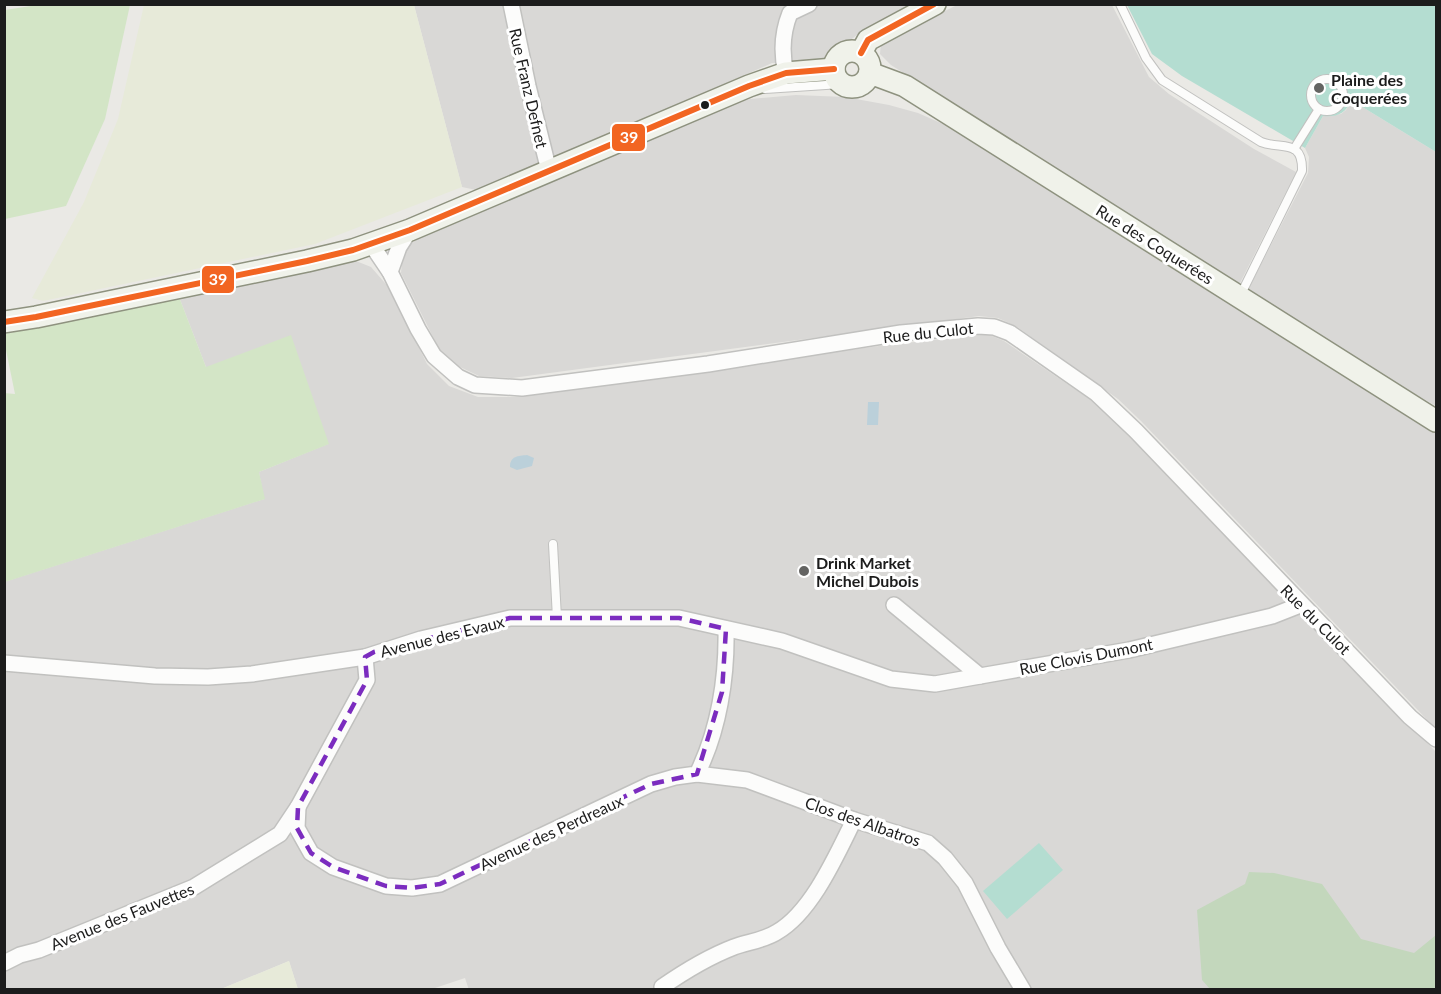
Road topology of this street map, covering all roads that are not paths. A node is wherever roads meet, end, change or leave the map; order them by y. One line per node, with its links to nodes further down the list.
1 (511, 4): 12 (street, Rue Franz Defnet)
2 (809, 4): 6 (street)
3 (934, 4): 5 (street)
4 (1120, 4): 11 (lane)
5 (861, 53): 7 (street); 8 (street)
6 (786, 73): 8 (street); 9 (street)
7 (870, 73): 8 (street); 16 (street, Rue des Coquerées)
8 (838, 76): 9 (lane)
9 (749, 86): 12 (street)
10 (1318, 109): 10 (lane); 11 (lane)
11 (1294, 149): 16 (lane)
12 (549, 171): 13 (street)
13 (410, 230): 14 (street); 15 (street)
14 (370, 244): 15 (street); 15 (street, Rue du Culot); 17 (street)
15 (390, 272): 21 (street, Rue du Culot)
16 (1239, 297): 18 (street, Rue des Coquerées)
17 (4, 322)
18 (1437, 421)
19 (553, 544): 22 (lane)
20 (894, 605): 26 (street)
21 (1300, 605): 26 (street, Rue Clovis Dumont); 27 (street, Rue du Culot)
22 (557, 618): 23 (street, Avenue des Evaux); 24 (street, Avenue des Evaux)
23 (726, 628): 26 (street, Avenue des Evaux); 28 (street)
24 (365, 657): 25 (street, Avenue des Evaux); 29 (street, Avenue des Fauvettes)
25 (4, 663)
26 (980, 676)
27 (1437, 739)
28 (697, 774): 29 (street, Avenue des Perdreaux); 30 (street, Clos des Albatros)
29 (298, 807): 31 (street, Avenue des Fauvettes)
30 (854, 820): 32 (street); 33 (street, Clos des Albatros)
31 (4, 963)
32 (662, 987)
33 (1023, 990)

